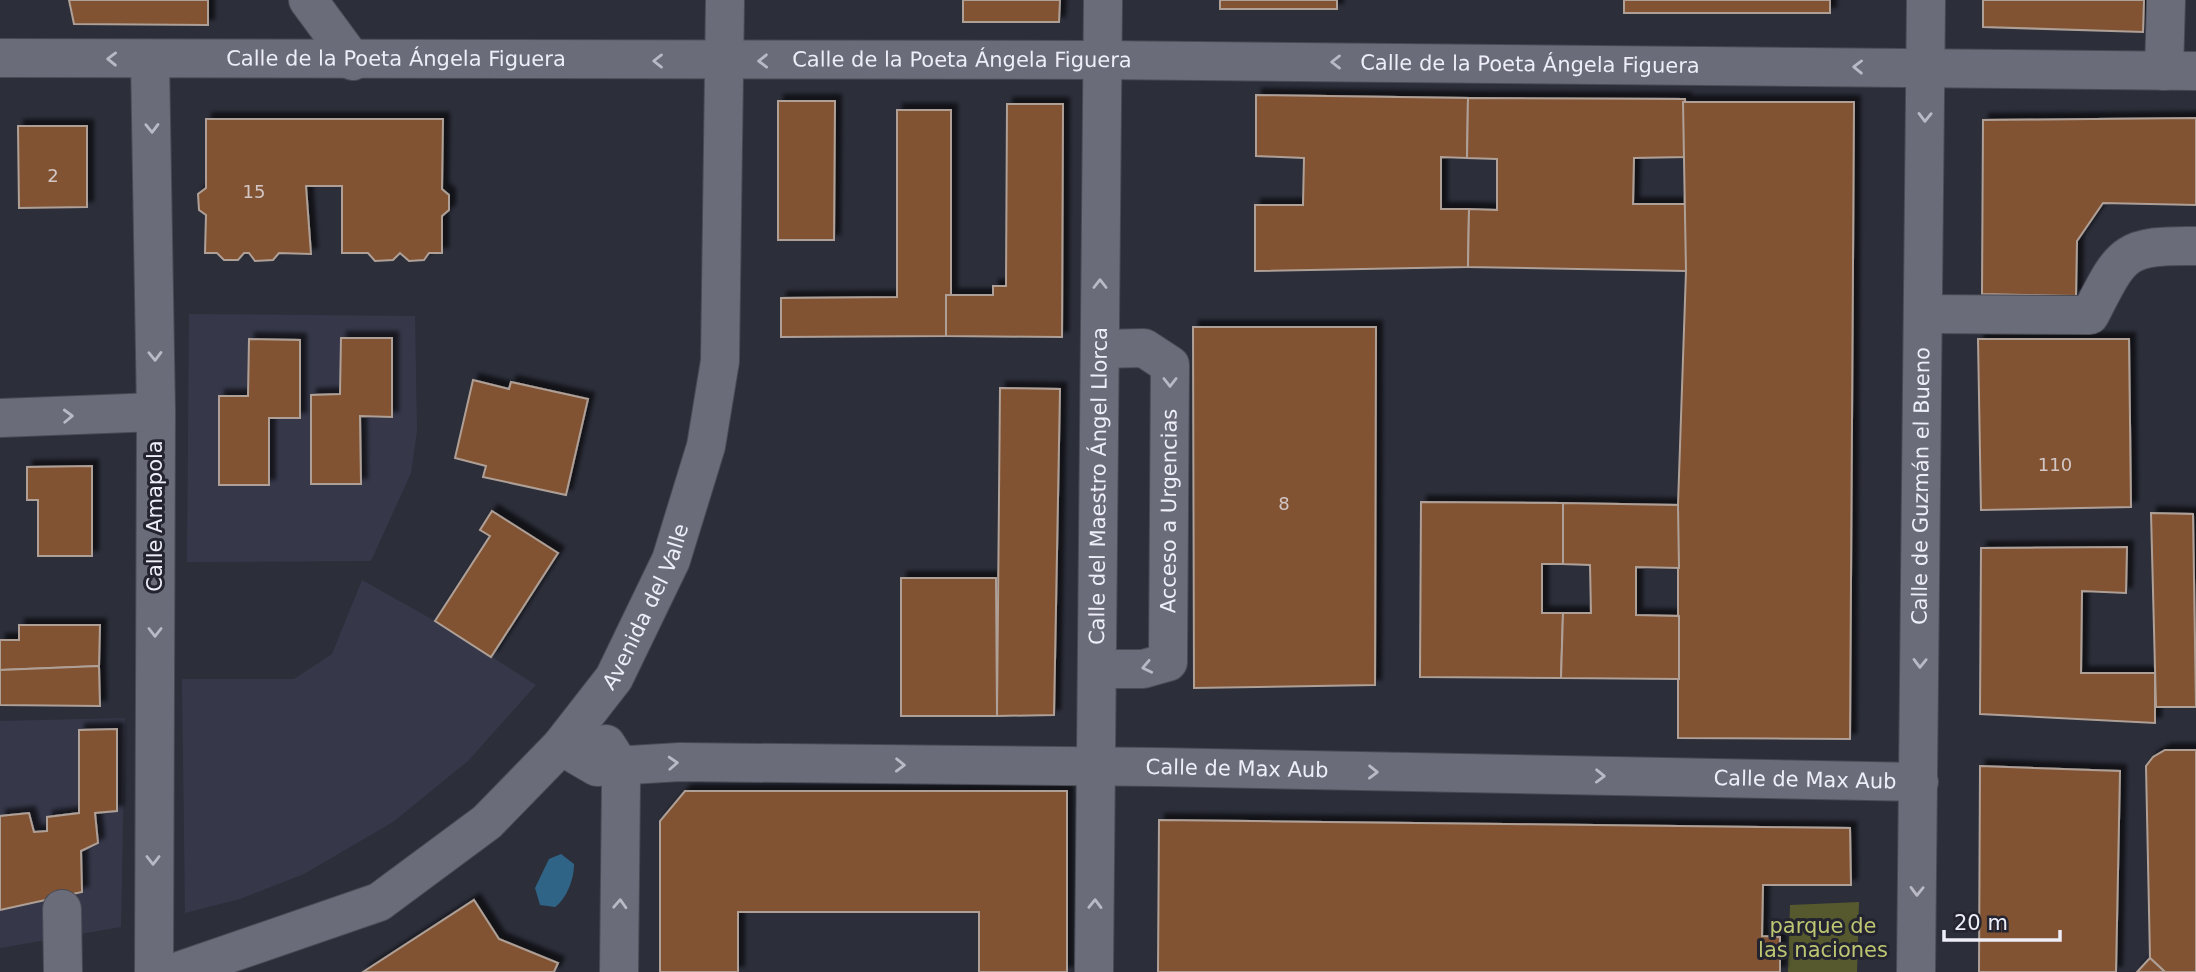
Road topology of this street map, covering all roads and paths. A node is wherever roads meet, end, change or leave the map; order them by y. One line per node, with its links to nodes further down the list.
1 (308, 0): 9 (street)
2 (725, 0): 10 (street, Avenida del Valle)
3 (1103, 0): 8 (street, Calle del Maestro Ángel Llorca)
4 (1926, 0): 11 (street, Calle de Guzmán el Bueno)
5 (2166, 0): 12 (street)
6 (0, 58): 7 (street, Calle de la Poeta Ángela Figuera, one-way to 6)
7 (150, 60): 9 (street, Calle de la Poeta Ángela Figuera); 16 (street, Calle Amapola, one-way to 16)
8 (1101, 60): 10 (street, Calle de la Poeta Ángela Figuera, one-way to 10); 11 (street, Calle de la Poeta Ángela Figuera, one-way to 8); 15 (street, Calle del Maestro Ángel Llorca, one-way to 8)
9 (352, 61): 10 (street, Calle de la Poeta Ángela Figuera, one-way to 9)
10 (726, 61): 19 (street, Avenida del Valle)
11 (1926, 67): 12 (street, Calle de la Poeta Ángela Figuera); 14 (street, Calle de Guzmán el Bueno, one-way to 14)
12 (2180, 71)
13 (2196, 246): 14 (street)
14 (1923, 314): 22 (street, Calle de Guzmán el Bueno, one-way to 22)
15 (1100, 349): 18 (street, Calle del Maestro Ángel Llorca); 18 (street, Acceso a Urgencias, one-way to 18)
16 (156, 412): 17 (street, one-way to 16); 25 (street, Calle Amapola, one-way to 25)
17 (0, 418)
18 (1098, 668): 21 (street, Calle del Maestro Ángel Llorca)
19 (571, 734): 20 (street, Calle de Max Aub); 26 (street, Avenida del Valle)
20 (620, 766): 21 (street, Calle de Max Aub, one-way to 21); 27 (street, one-way to 20)
21 (1097, 767): 22 (street, Calle de Max Aub, one-way to 22); 28 (street, Calle del Maestro Ángel Llorca, one-way to 21)
22 (1919, 782): 29 (street, Calle de Guzmán el Bueno, one-way to 29)
23 (62, 909): 24 (street)
24 (63, 972)
25 (154, 972)
26 (176, 972)
27 (619, 972)
28 (1094, 972)
29 (1916, 972)

